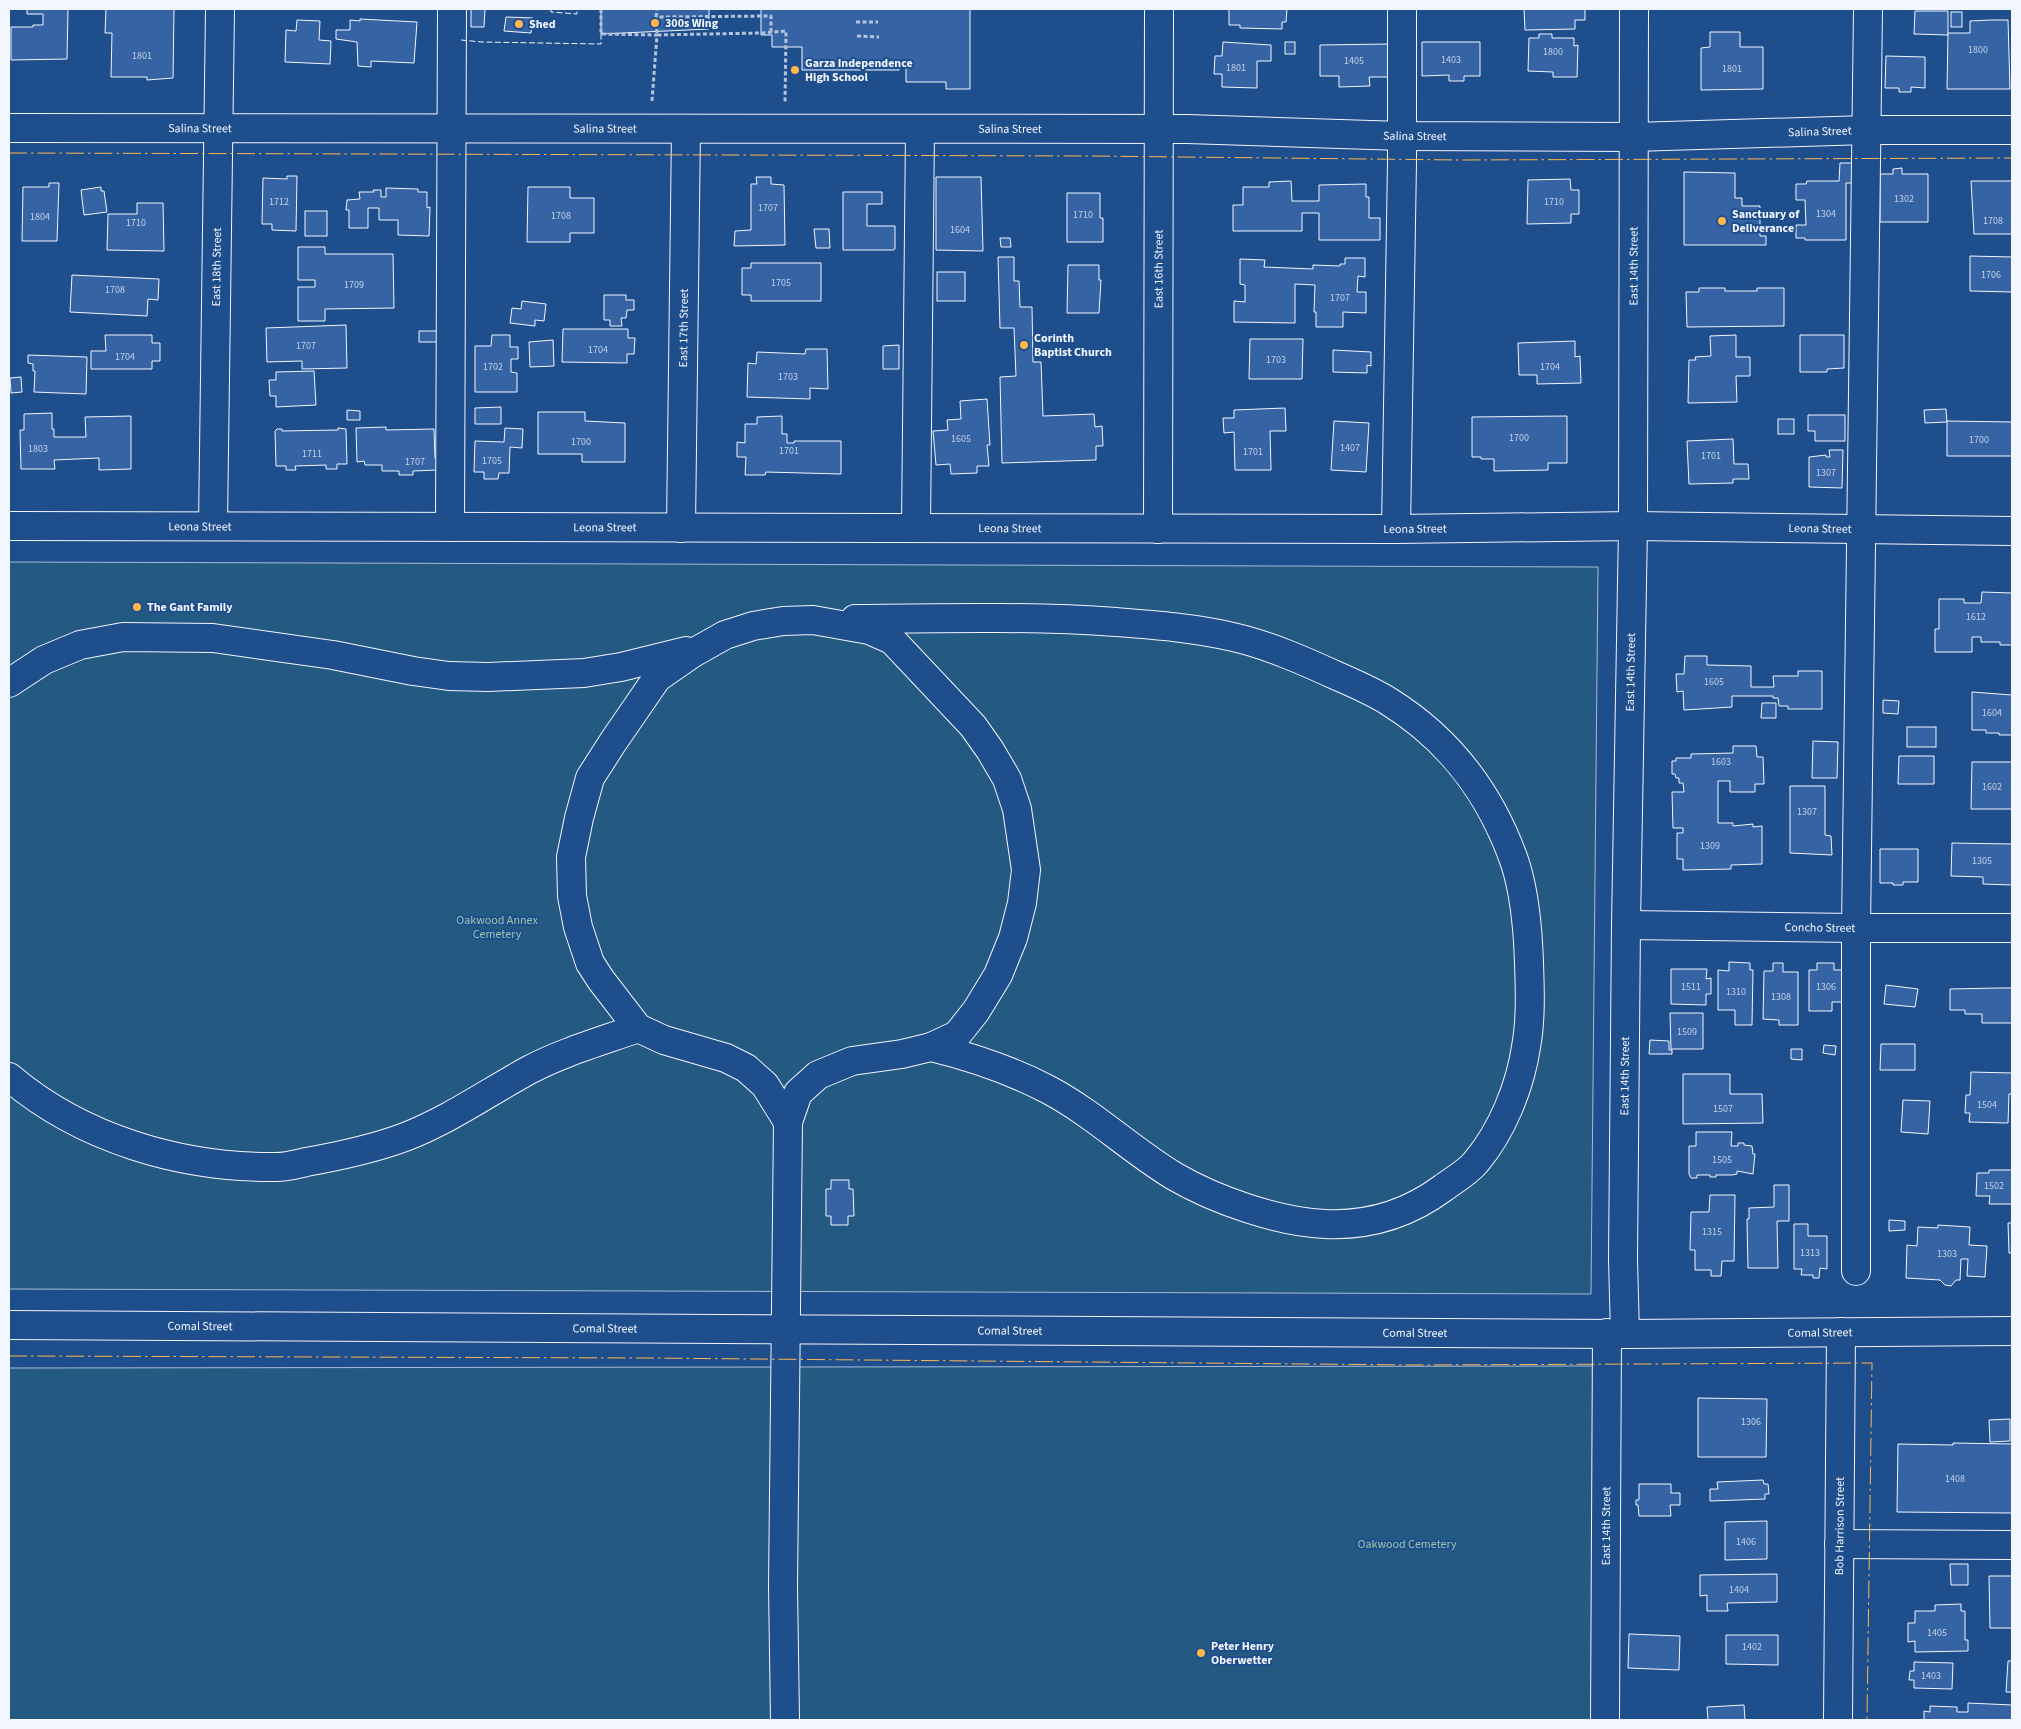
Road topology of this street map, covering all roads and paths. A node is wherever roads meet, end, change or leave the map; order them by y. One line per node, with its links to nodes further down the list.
1 (220, 9): 19 (street, East 18th Street)
2 (452, 9): 20 (street)
3 (601, 9): 13 (path)
4 (1159, 9): 23 (street, East 16th Street)
5 (1402, 9): 26 (street)
6 (1634, 9): 27 (street, East 14th Street)
7 (1868, 9): 24 (street)
8 (657, 10): 9 (path)
9 (656, 17): 12 (path); 13 (path)
10 (856, 22): 11 (path)
11 (878, 22)
12 (771, 32): 13 (path); 17 (path)
13 (656, 35): 16 (path)
14 (857, 36): 15 (path)
15 (879, 37)
16 (652, 105)
17 (785, 105)
18 (9, 128): 19 (street, Salina Street)
19 (219, 128): 20 (street, Salina Street); 28 (street, East 18th Street)
20 (452, 129): 21 (street, Salina Street); 31 (street)
21 (686, 129): 22 (street, Salina Street); 32 (street, East 17th Street)
22 (920, 129): 23 (street, Salina Street); 33 (street)
23 (1158, 129): 26 (street, Salina Street); 34 (street, East 16th Street)
24 (1867, 130): 25 (street, Salina Street); 27 (street, Salina Street); 36 (street)
25 (2012, 130)
26 (1402, 136): 27 (street, Salina Street); 35 (street)
27 (1634, 137): 30 (street, East 14th Street)
28 (213, 525): 29 (street, Leona Street); 31 (street, Leona Street)
29 (9, 526)
30 (1633, 526): 35 (street, Leona Street); 36 (street, Leona Street); 41 (street, East 14th Street)
31 (450, 527): 32 (street, Leona Street)
32 (681, 528): 33 (street, Leona Street)
33 (916, 528): 34 (street, Leona Street)
34 (1158, 528): 35 (street, Leona Street)
35 (1396, 529)
36 (1861, 530): 37 (street, Leona Street); 42 (street)
37 (2012, 531)
38 (813, 620): 39 (street); 45 (street); 45 (street)
39 (704, 646): 40 (street); 44 (street)
40 (9, 683)
41 (1626, 925): 42 (street, Concho Street); 53 (street, East 14th Street)
42 (1856, 928): 43 (street, Concho Street); 48 (street)
43 (2012, 928)
44 (638, 1028): 46 (street); 47 (street)
45 (931, 1047): 47 (street)
46 (9, 1077)
47 (788, 1122): 50 (street)
48 (1856, 1270)
49 (9, 1325): 50 (street, Comal Street)
50 (786, 1328): 53 (street, Comal Street); 56 (street)
51 (2012, 1331): 52 (street, Comal Street)
52 (1841, 1332): 53 (street, Comal Street); 54 (street, Bob Harrison Street)
53 (1616, 1334): 57 (street, East 14th Street)
54 (1839, 1544): 55 (street); 58 (street, Bob Harrison Street)
55 (2012, 1545)
56 (785, 1720)
57 (1605, 1720)
58 (1838, 1720)

